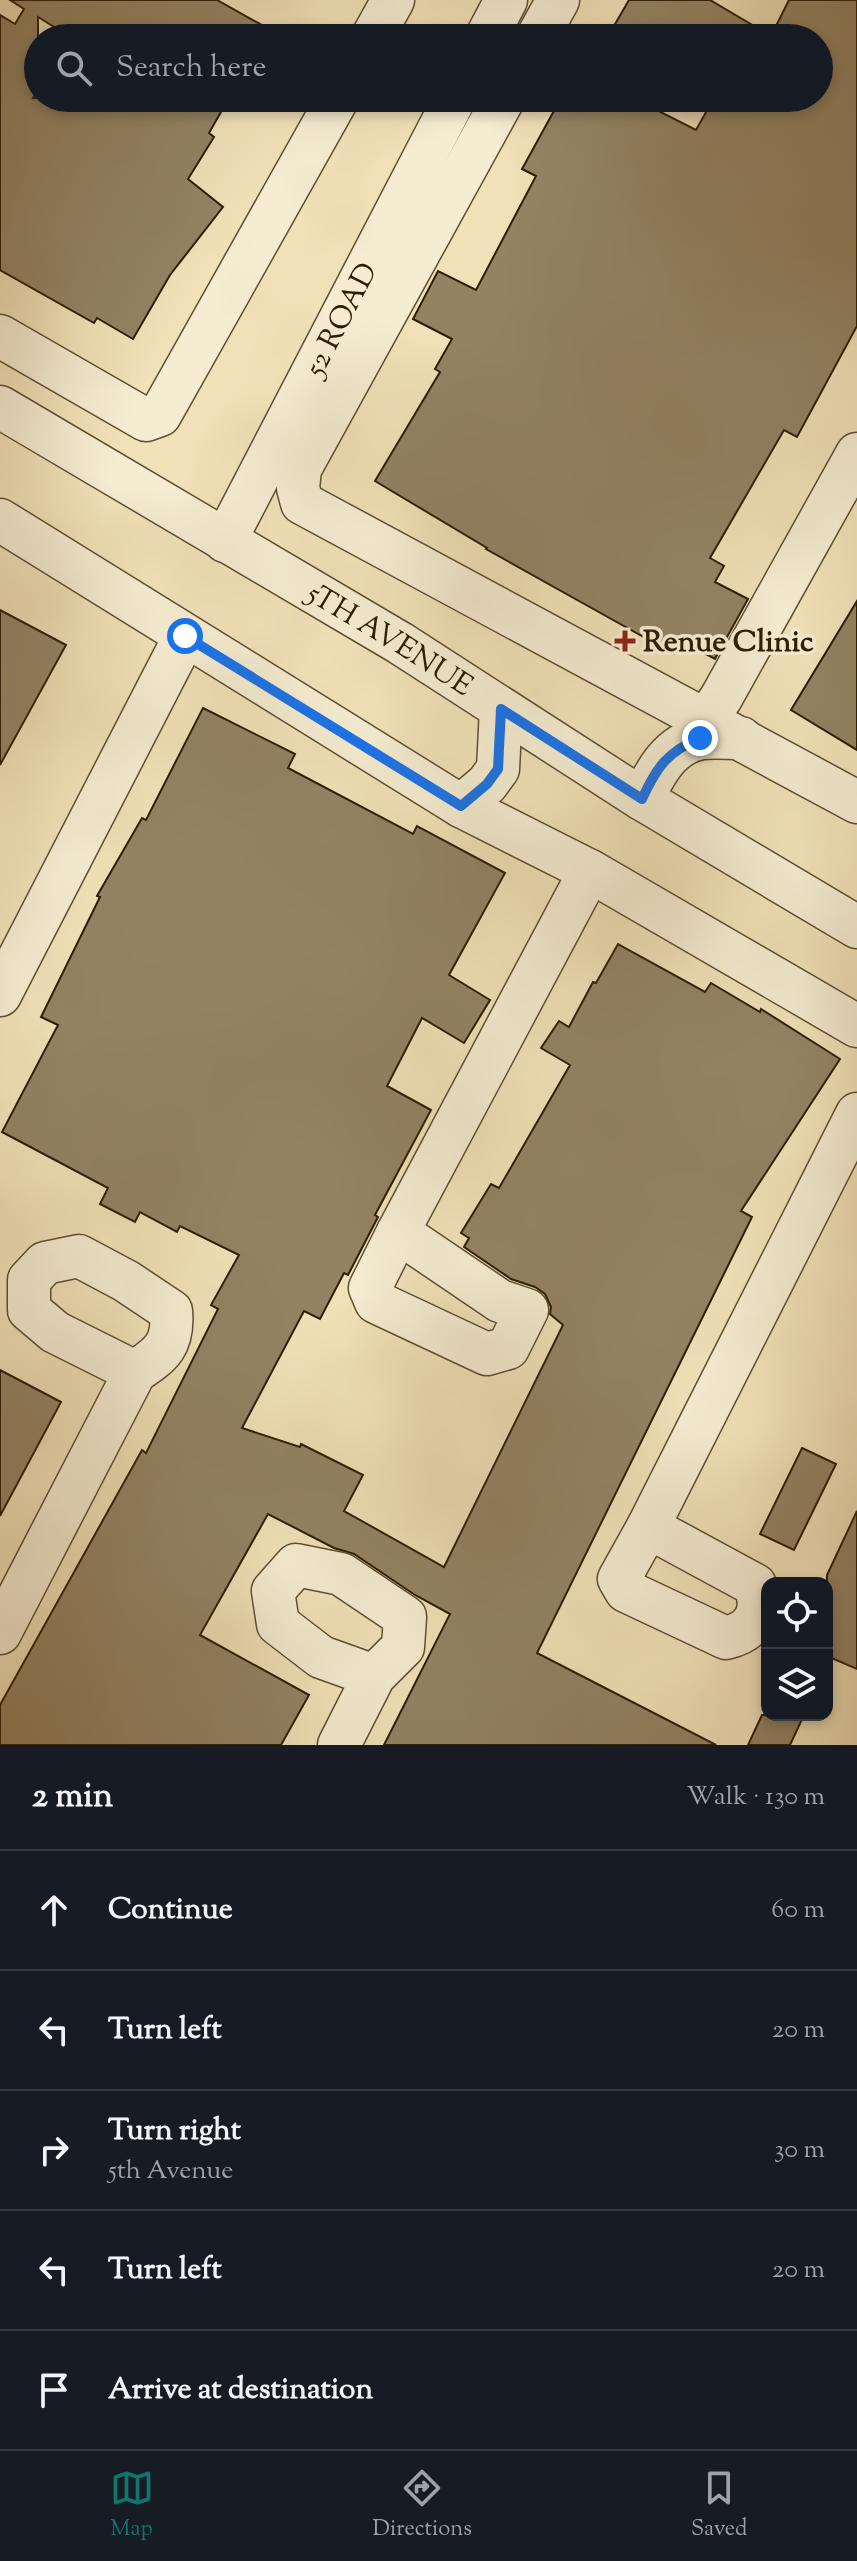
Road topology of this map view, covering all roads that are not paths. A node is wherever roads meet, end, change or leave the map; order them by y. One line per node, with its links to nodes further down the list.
1 (393, 0): 4 (street)
2 (506, 0): 5 (street)
3 (558, 0): 6 (street)
4 (380, 24)
5 (493, 24)
6 (545, 24)
7 (330, 112): 10 (street)
8 (448, 112): 14 (street, 52 ROAD)
9 (496, 112): 17 (street)
10 (0, 336)
11 (0, 407): 14 (street, 5TH AVENUE)
12 (857, 454): 17 (street)
13 (0, 520): 15 (street)
14 (225, 541): 16 (street, 5TH AVENUE)
15 (185, 636): 20 (street); 23 (street)
16 (501, 709): 18 (street, 5TH AVENUE); 20 (street)
17 (724, 729): 18 (street); 19 (street)
18 (642, 799): 22 (street, 5TH AVENUE)
19 (857, 802)
20 (461, 806): 21 (street)
21 (590, 871): 24 (street); 26 (street)
22 (857, 927)
23 (0, 995)
24 (857, 1026)
25 (857, 1114): 28 (street)
26 (398, 1232)
27 (135, 1372): 29 (street)
28 (648, 1527)
29 (0, 1633)
30 (374, 1676): 31 (street)
31 (339, 1745)

